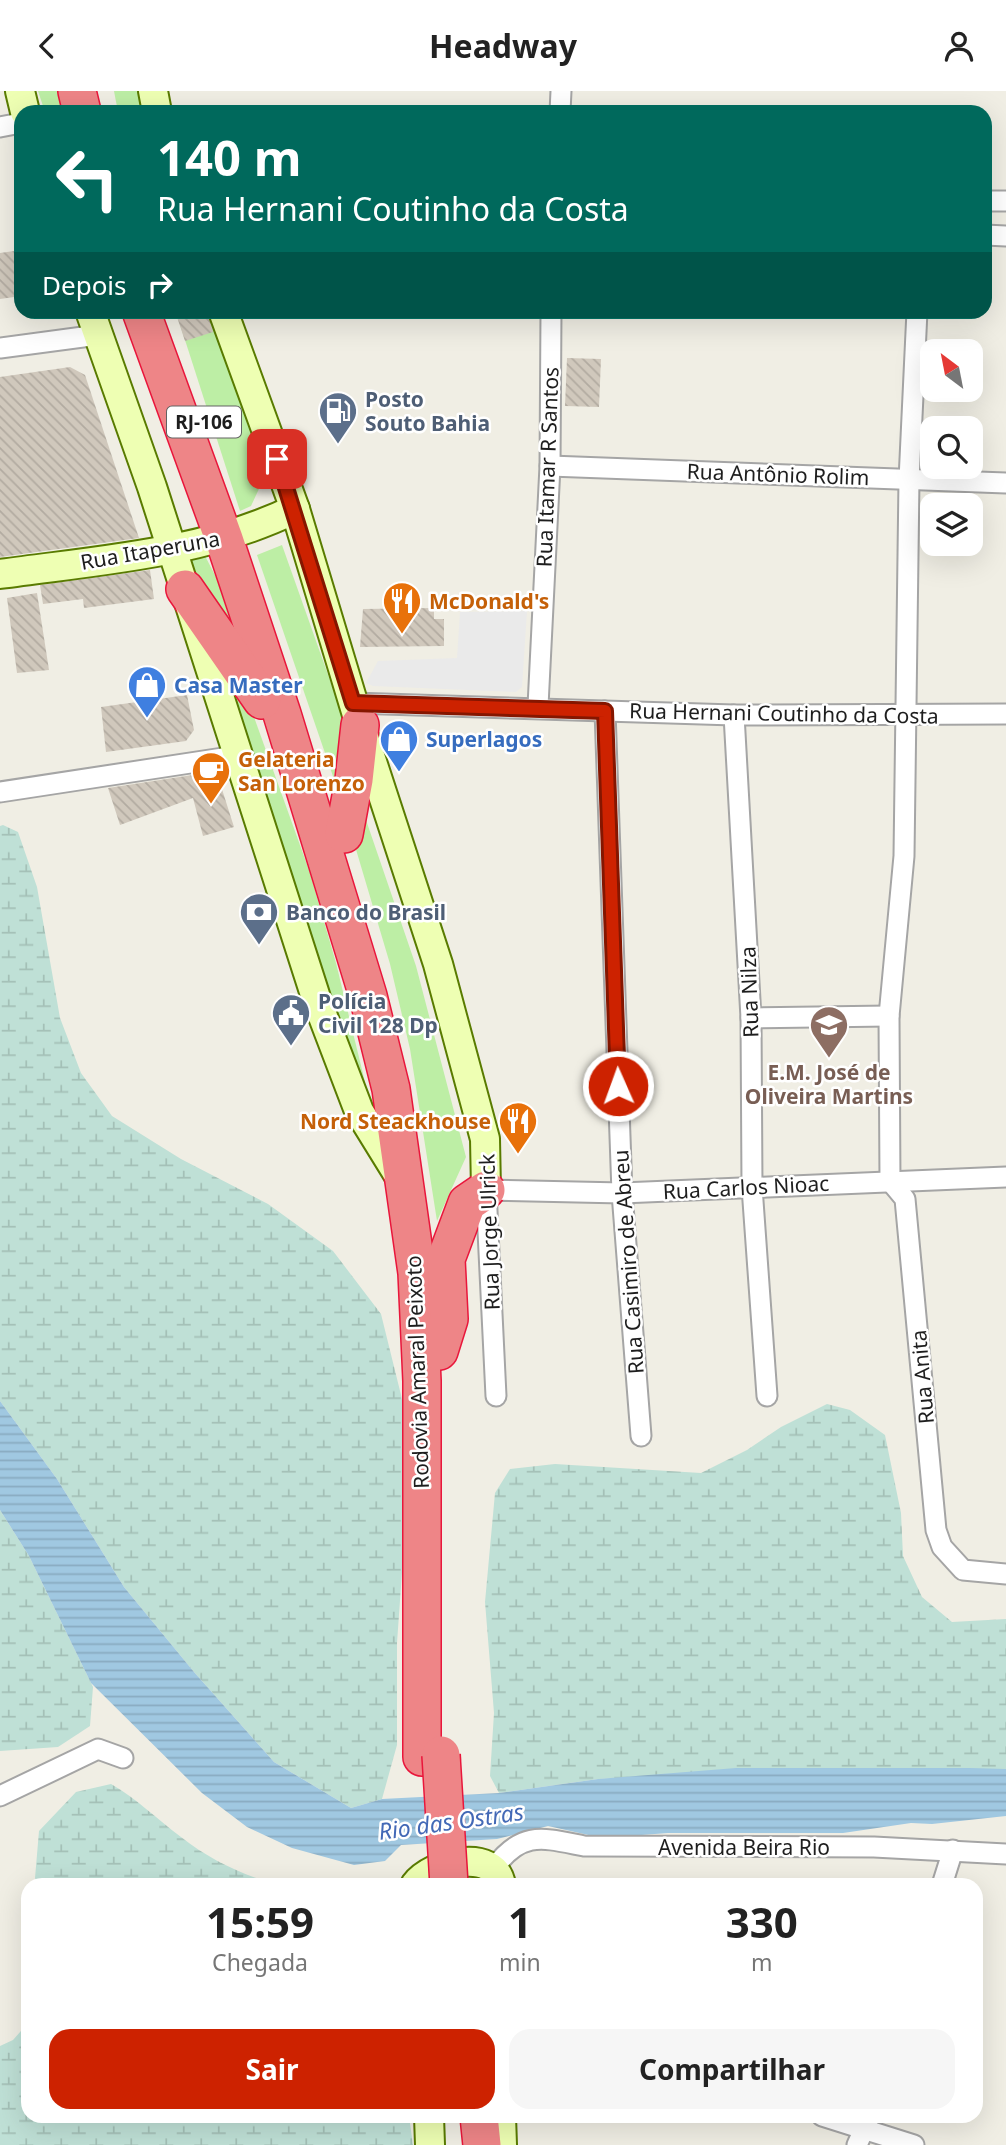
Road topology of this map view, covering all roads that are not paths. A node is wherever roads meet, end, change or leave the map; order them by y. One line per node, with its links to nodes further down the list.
1 (131, 319): 13 (highway)
2 (144, 319): 13 (highway, Rodovia Amaral Peixoto / RJ-106)
3 (167, 319): 13 (highway, Rodovia Amaral Peixoto / RJ-106)
4 (226, 319): 12 (main road, Rua Jorge Ulrick)
5 (551, 319): 9 (street, Rua Itamar R Santos)
6 (917, 319): 10 (street)
7 (94, 323): 8 (street); 14 (main road)
8 (0, 348)
9 (550, 466): 10 (street, Rua Antônio Rolim); 17 (street, Rua Itamar R Santos)
10 (909, 480): 11 (street, Rua Antônio Rolim); 22 (street)
11 (1006, 483)
12 (295, 509): 13 (main road, Rua Itaperuna); 19 (main road, Rua Jorge Ulrick)
13 (234, 535): 14 (main road, Rua Itaperuna); 24 (highway, Rodovia Amaral Peixoto / RJ-106); 26 (highway, Rodovia Amaral Peixoto / RJ-106)
14 (172, 549): 15 (main road, Rua Itaperuna); 16 (main road)
15 (0, 574)
16 (185, 589): 23 (main road); 24 (highway)
17 (538, 706): 18 (street, Rua Hernani Coutinho da Costa); 19 (street, Rua Hernani Coutinho da Costa)
18 (605, 711): 21 (street, Rua Hernani Coutinho da Costa); 36 (street, Rua Casimiro de Abreu)
19 (356, 714): 26 (highway); 35 (main road, Rua Jorge Ulrick)
20 (1006, 714): 22 (street, Rua Hernani Coutinho da Costa)
21 (734, 715): 22 (street, Rua Hernani Coutinho da Costa); 28 (street, Rua Nilza)
22 (906, 716): 27 (street)
23 (236, 756): 25 (street); 30 (main road)
24 (300, 774): 29 (highway, Rodovia Amaral Peixoto / RJ-106)
25 (0, 792)
26 (344, 834): 37 (highway, Rodovia Amaral Peixoto / RJ-106)
27 (889, 1016): 28 (street); 32 (street)
28 (751, 1018): 34 (street, Rua Nilza)
29 (391, 1089): 30 (main road); 33 (highway, Rodovia Amaral Peixoto / RJ-106)
30 (359, 1111): 33 (main road)
31 (1006, 1177): 32 (street, Rua Carlos Nioac)
32 (890, 1181): 34 (street, Rua Carlos Nioac); 41 (street, Rua Anita)
33 (404, 1184): 42 (highway, Rodovia Amaral Peixoto / RJ-106)
34 (752, 1187): 36 (street, Rua Carlos Nioac); 39 (street, Rua Nilza)
35 (486, 1190): 36 (street, Rua Carlos Nioac); 37 (highway); 38 (street, Rua Jorge Ulrick)
36 (622, 1193): 40 (street, Rua Casimiro de Abreu)
37 (439, 1351): 42 (highway, Rodovia Amaral Peixoto / RJ-106)
38 (496, 1396)
39 (767, 1396)
40 (640, 1436)
41 (1006, 1574)
42 (432, 1756): 49 (highway, Rodovia Amaral Peixoto / RJ-106); 50 (highway, Rodovia Amaral Peixoto / RJ-106, bridge)
43 (123, 1758): 44 (street)
44 (0, 1796)
45 (953, 1850): 46 (street, Avenida Beira Rio); 47 (street, Avenida Beira Rio); 51 (street)
46 (1006, 1854)
47 (497, 1876): 48 (main road)
48 (422, 1878)
49 (429, 1878)
50 (448, 1878)
51 (944, 1878)
52 (429, 2123): 58 (main road)
53 (456, 2123): 59 (highway)
54 (480, 2123): 60 (highway)
55 (501, 2123): 61 (main road)
56 (843, 2123): 57 (street)
57 (864, 2130): 62 (street)
58 (430, 2145)
59 (458, 2145)
60 (482, 2145)
61 (502, 2145)
62 (914, 2145)

